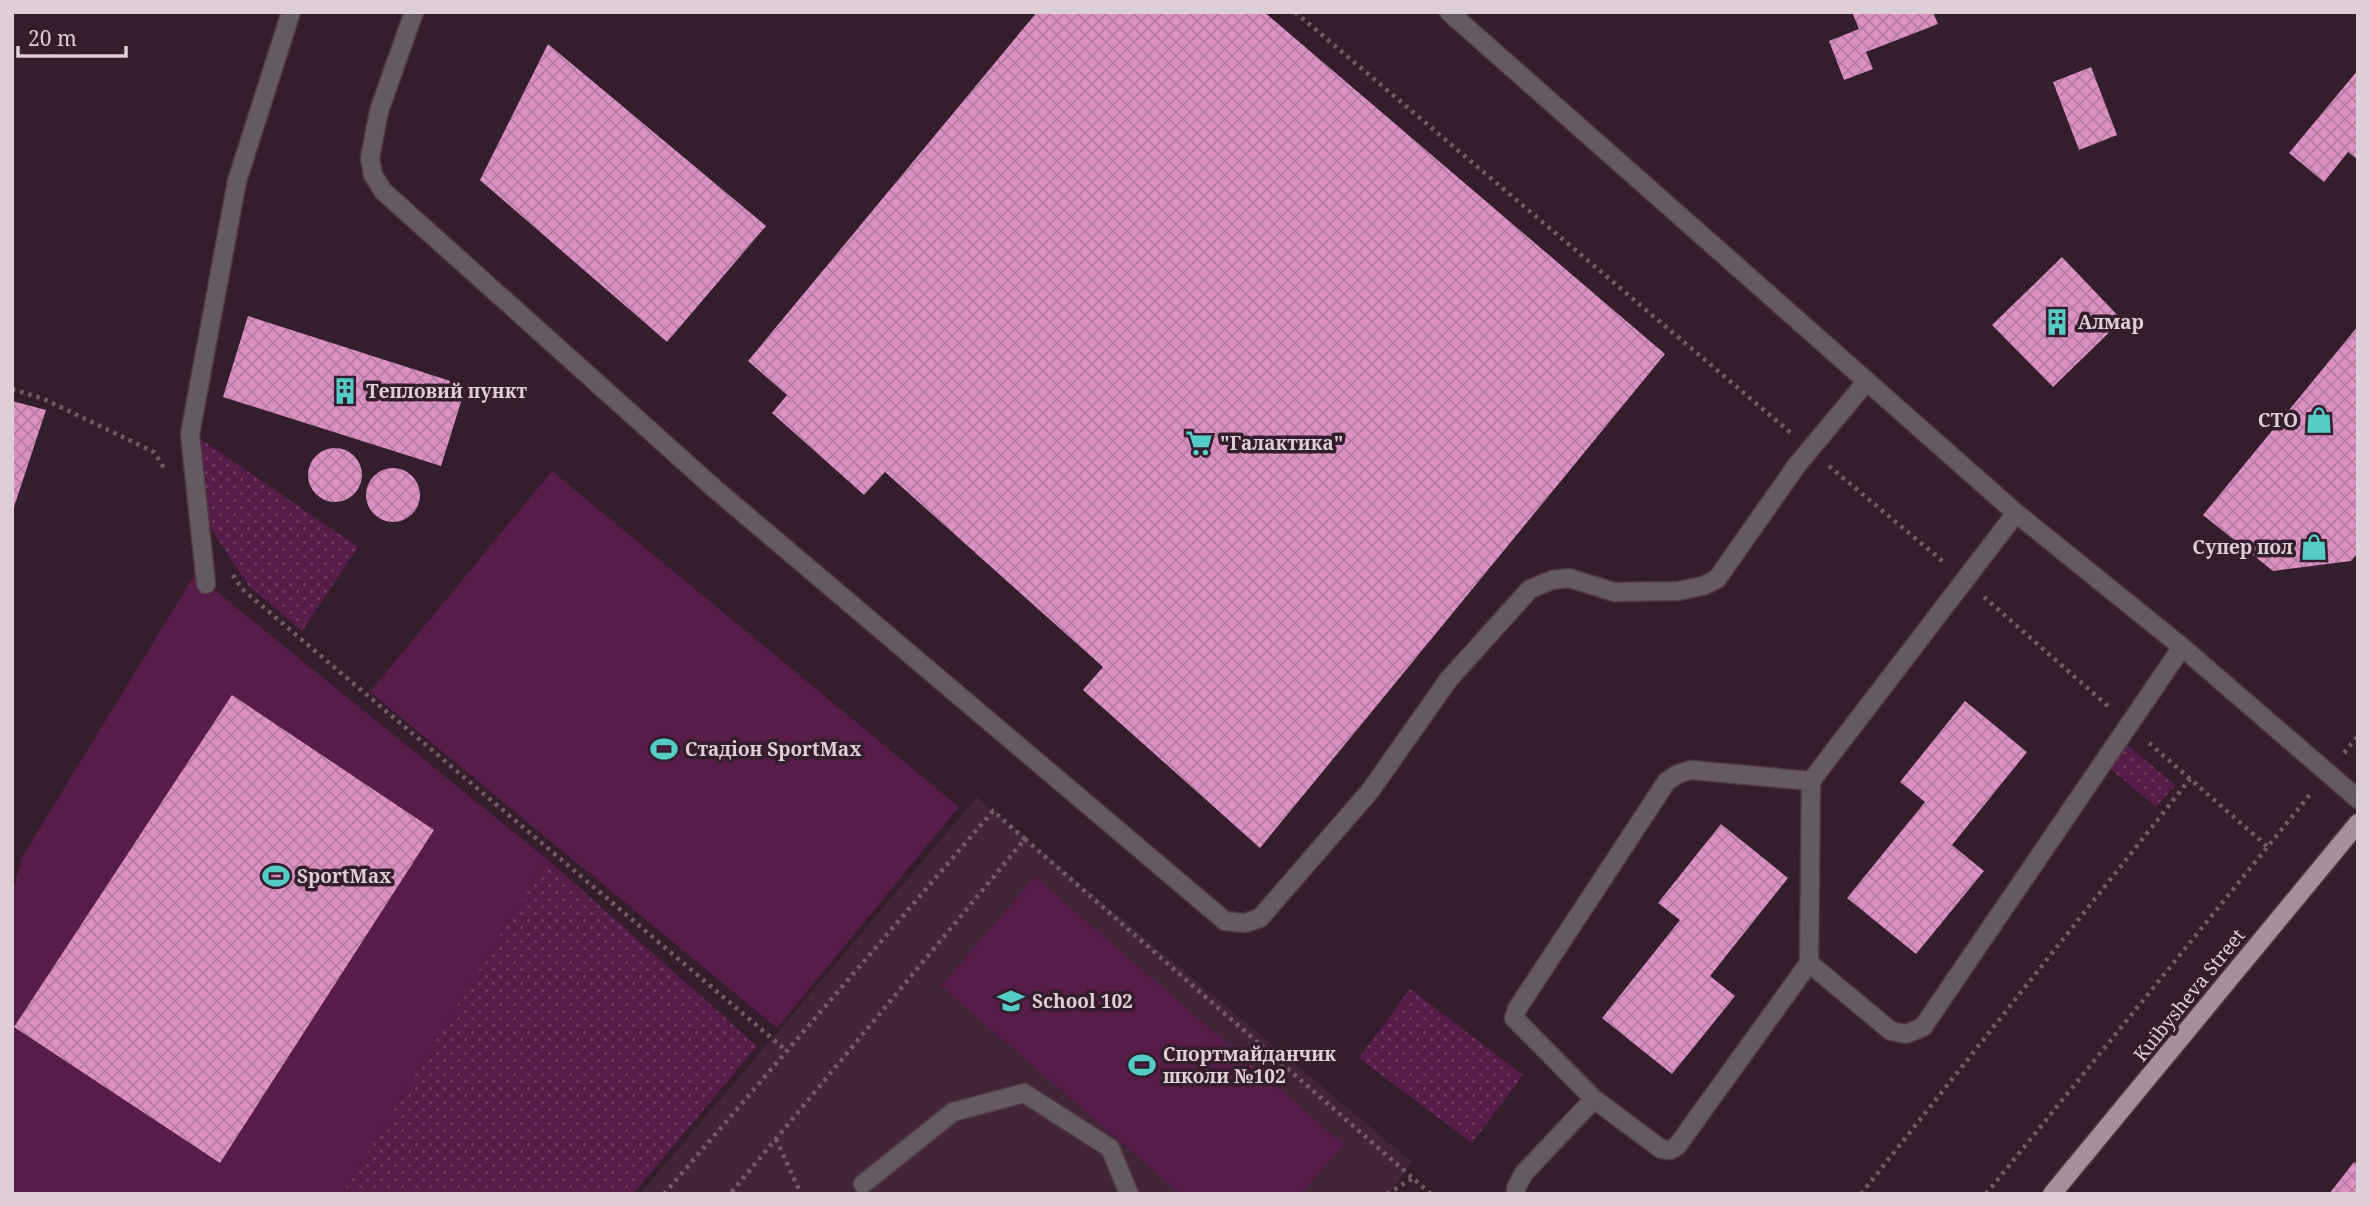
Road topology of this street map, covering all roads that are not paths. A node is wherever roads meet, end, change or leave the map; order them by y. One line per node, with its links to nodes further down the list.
1 (291, 12): 7 (street)
2 (414, 12): 5 (street)
3 (1449, 12): 4 (street)
4 (1466, 19): 5 (street)
5 (1867, 381): 6 (street)
6 (2016, 513): 8 (street); 9 (street)
7 (206, 584)
8 (2182, 647): 10 (street); 12 (street)
9 (1811, 781): 12 (street); 13 (street)
10 (2358, 799)
11 (2358, 822): 17 (main road, Kuibysheva Street)
12 (1809, 963): 13 (street)
13 (1594, 1099): 16 (street)
14 (863, 1184): 15 (street)
15 (1129, 1194)
16 (1516, 1194)
17 (2052, 1194)

